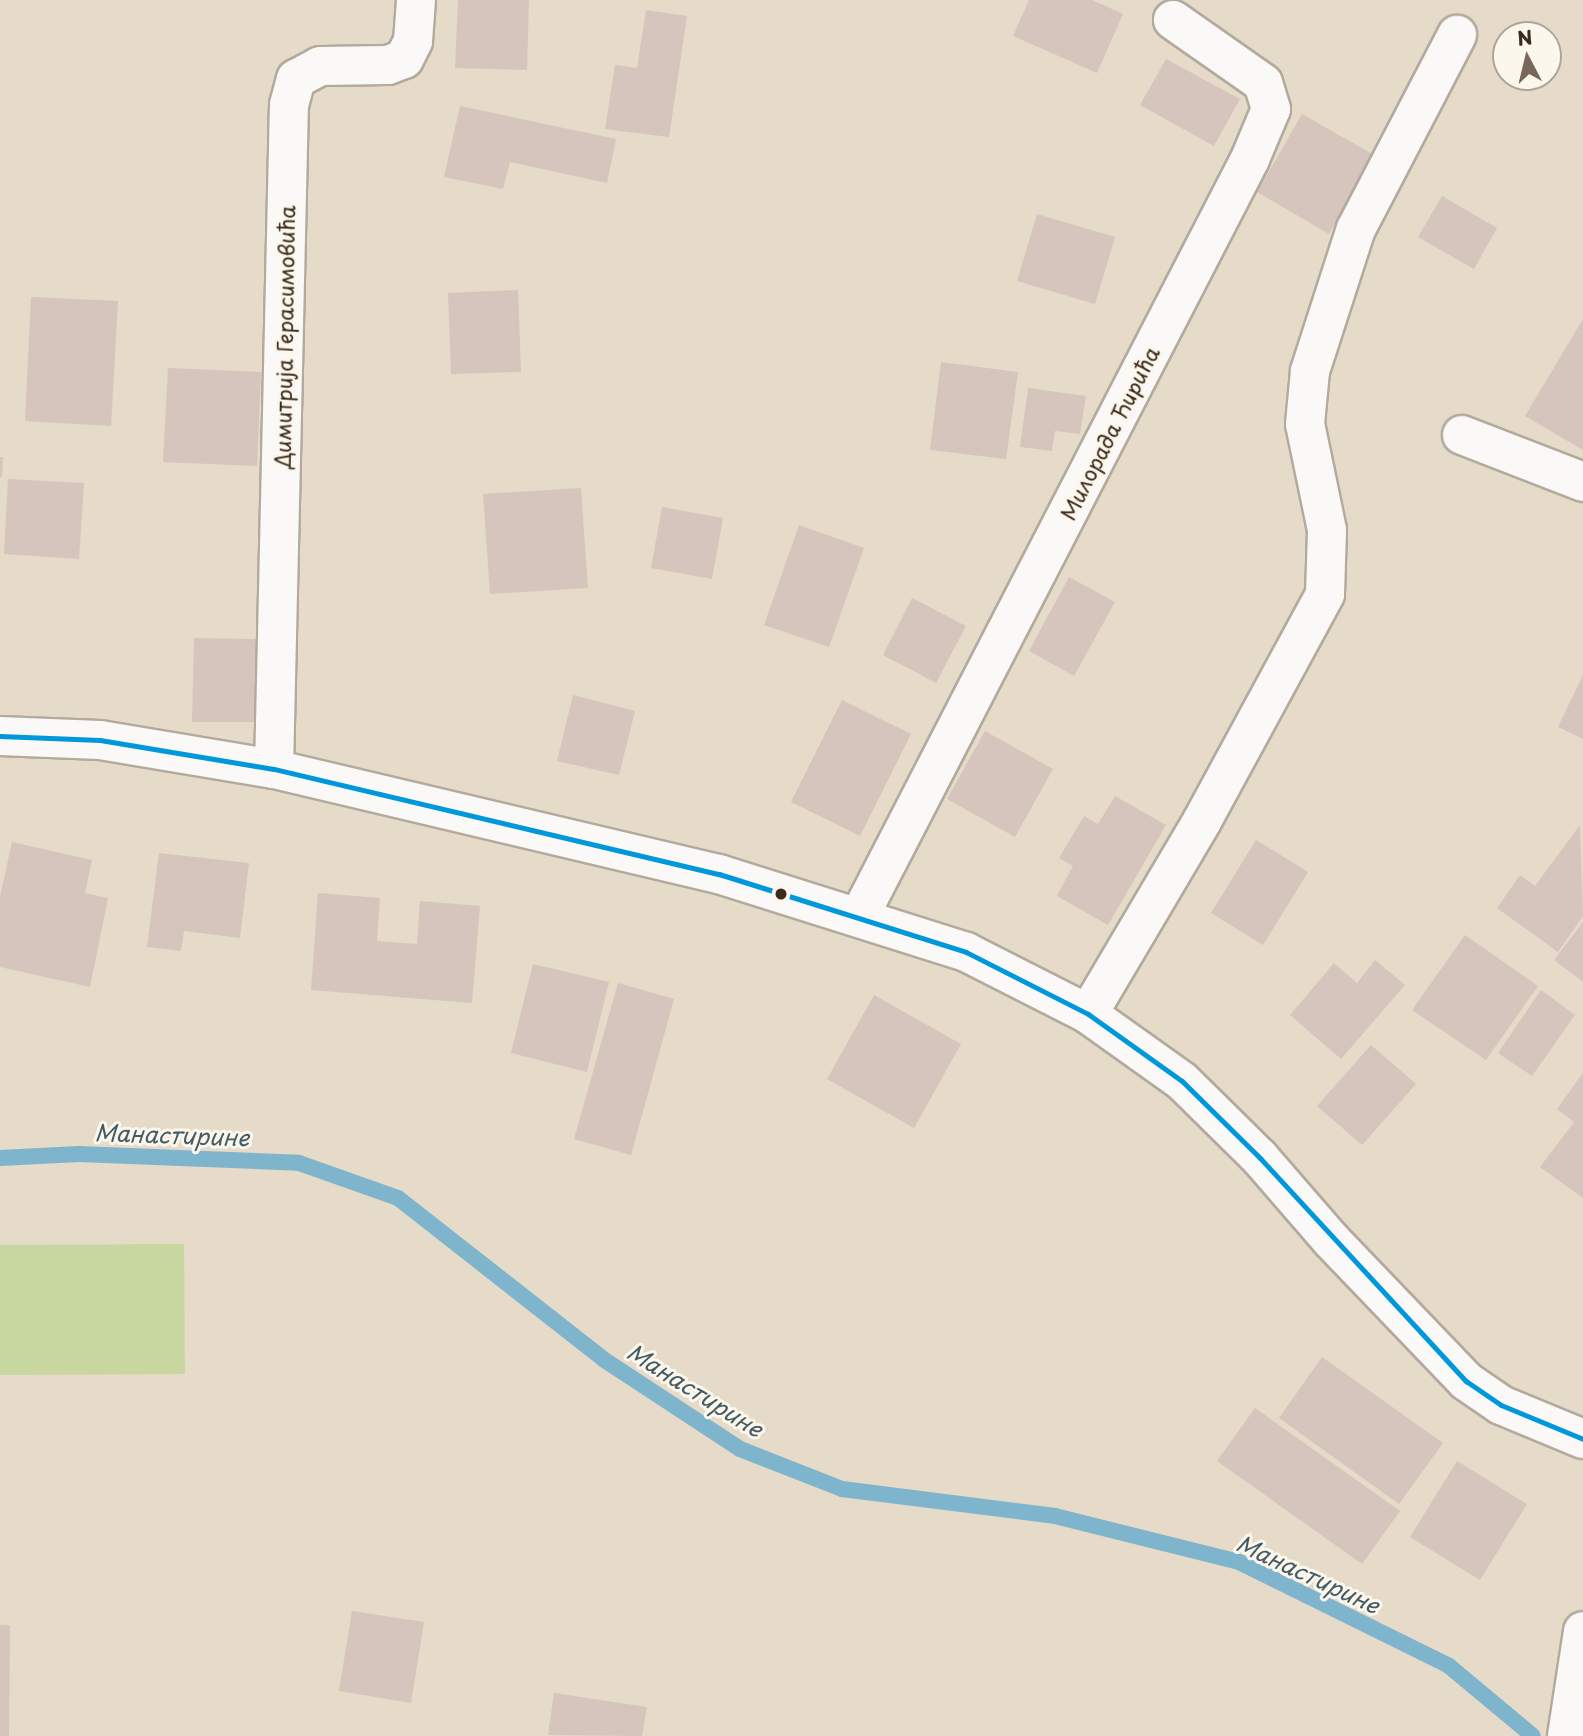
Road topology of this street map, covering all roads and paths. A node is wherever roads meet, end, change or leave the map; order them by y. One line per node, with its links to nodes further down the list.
1 (416, 0): 7 (street, Димитрија Герасимовића)
2 (1173, 20): 8 (street, Милорада Ћирића)
3 (1457, 35): 9 (street)
4 (1462, 435): 5 (street)
5 (1583, 482)
6 (0, 736): 7 (street)
7 (274, 769): 8 (street)
8 (860, 915): 9 (street)
9 (1088, 1014): 10 (street)
10 (1583, 1439)
11 (1583, 1631): 12 (street)
12 (1569, 1719)

